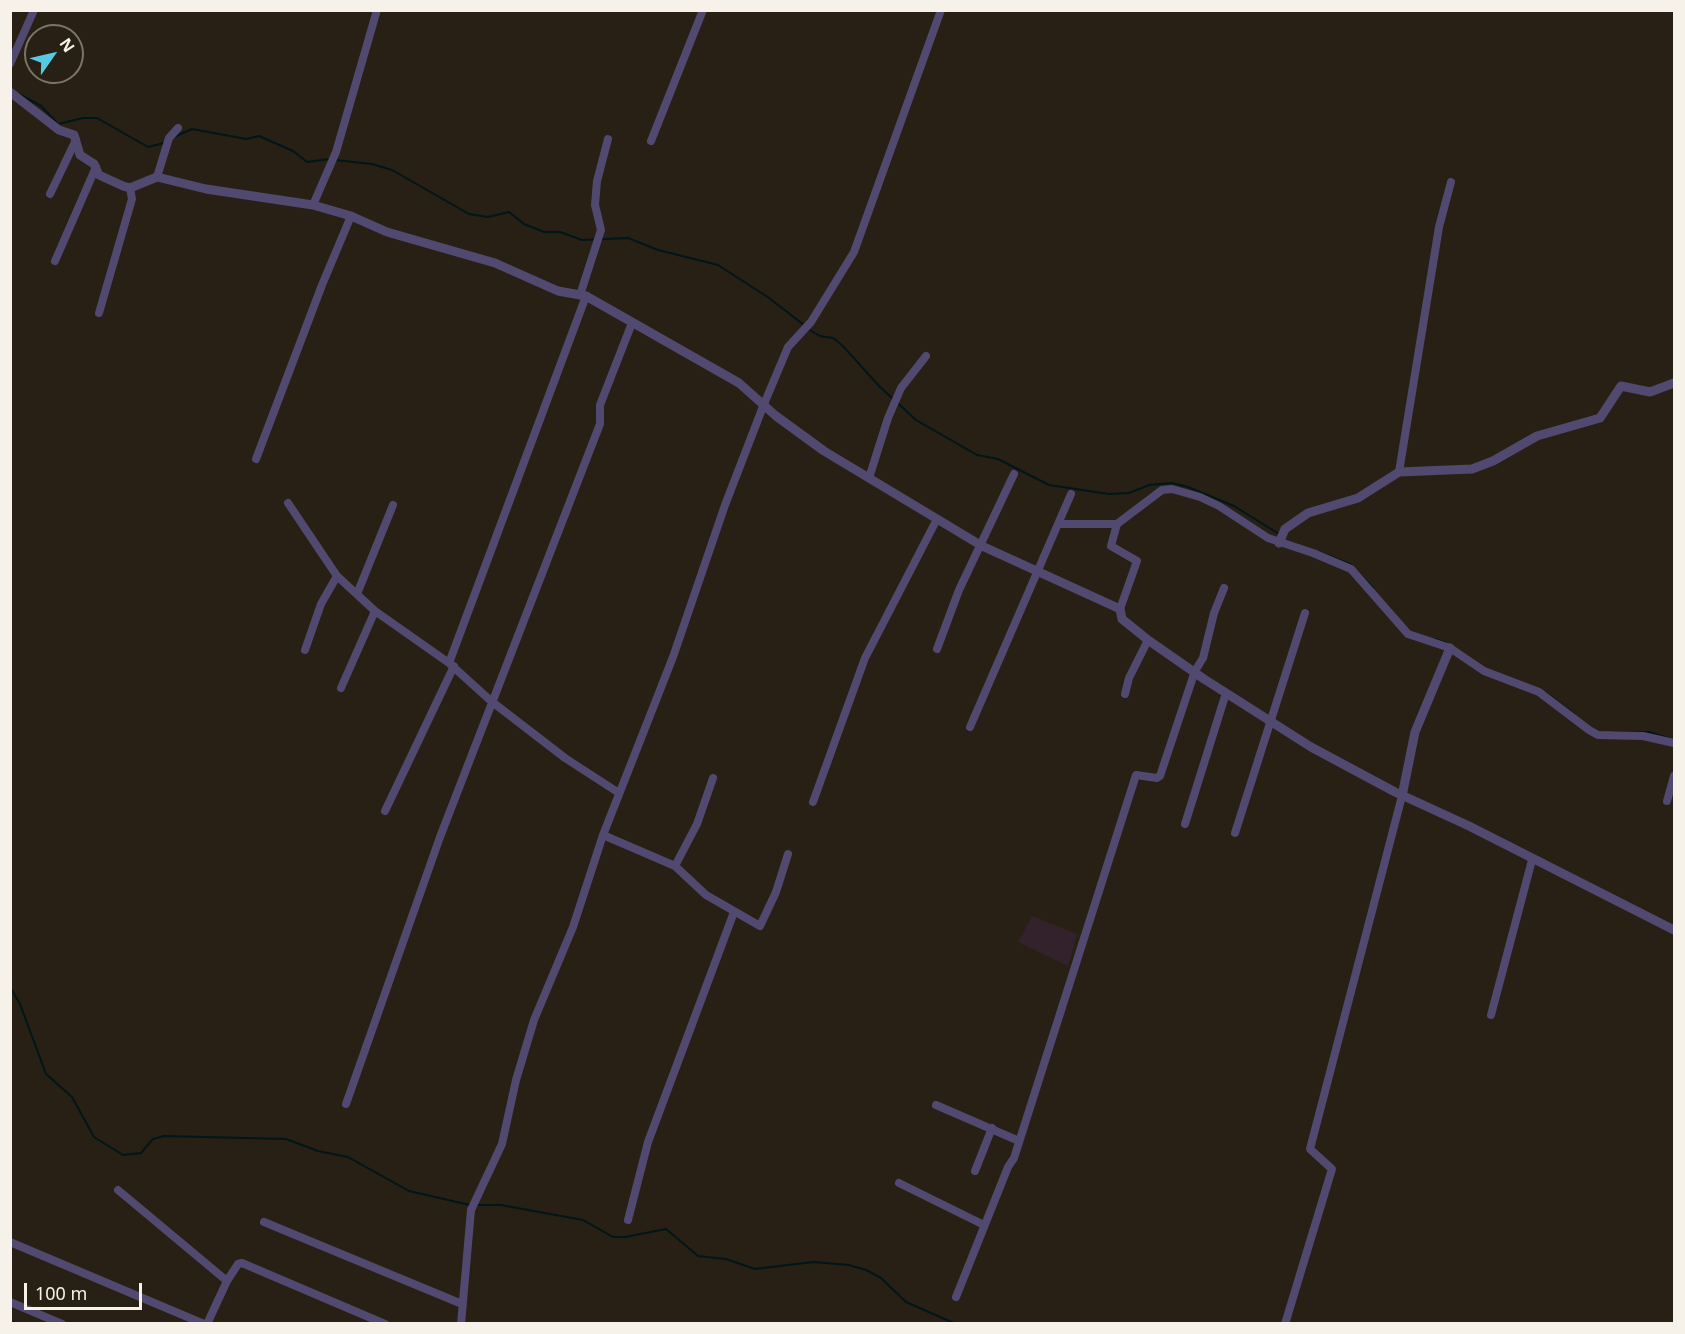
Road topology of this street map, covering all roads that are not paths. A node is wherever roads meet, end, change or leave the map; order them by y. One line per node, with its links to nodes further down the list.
1 (34, 10): 5 (street)
2 (377, 10): 16 (street)
3 (703, 10): 10 (street)
4 (941, 10): 24 (street)
5 (10, 64)
6 (10, 92): 8 (street)
7 (178, 128): 12 (street)
8 (77, 139): 11 (street); 15 (street)
9 (608, 140): 19 (street)
10 (651, 141)
11 (96, 167): 14 (street); 18 (street)
12 (157, 177): 14 (street); 16 (street)
13 (1451, 182): 26 (street)
14 (130, 188): 20 (street)
15 (50, 194)
16 (313, 205): 17 (street)
17 (351, 216): 19 (street); 25 (street)
18 (55, 261)
19 (583, 296): 21 (street); 48 (street)
20 (99, 313)
21 (632, 323): 24 (street); 53 (street)
22 (926, 356): 28 (street)
23 (1674, 383): 26 (street)
24 (764, 404): 28 (street); 59 (street)
25 (256, 459)
26 (1399, 472): 35 (street)
27 (1014, 474): 36 (street)
28 (869, 478): 32 (street)
29 (1071, 494): 33 (street)
30 (288, 503): 38 (street)
31 (393, 505): 40 (street)
32 (937, 519): 36 (street); 62 (street)
33 (1060, 524): 34 (street); 37 (street)
34 (1117, 524): 35 (street); 41 (street)
35 (1279, 543): 45 (street)
36 (982, 546): 37 (street); 46 (street)
37 (1037, 571): 41 (street); 55 (street)
38 (337, 576): 40 (street); 47 (street)
39 (1224, 588): 49 (street)
40 (357, 594): 42 (street)
41 (1120, 609): 44 (street)
42 (375, 611): 48 (street); 50 (street)
43 (1305, 613): 54 (street)
44 (1148, 639): 49 (street); 52 (street)
45 (1450, 648): 56 (street); 60 (street)
46 (937, 649)
47 (305, 650)
48 (451, 664): 53 (street); 63 (street)
49 (1195, 671): 51 (street); 76 (street)
50 (340, 688)
51 (1226, 693): 54 (street); 64 (street)
52 (1125, 694)
53 (492, 701): 59 (street); 73 (street)
54 (1269, 719): 60 (street); 65 (street)
55 (970, 727)
56 (1674, 744)
57 (1674, 776): 61 (street)
58 (713, 778): 69 (street)
59 (619, 794): 66 (street)
60 (1402, 796): 68 (street); 92 (street)
61 (1667, 801)
62 (813, 802)
63 (385, 811)
64 (1185, 824)
65 (1235, 833)
66 (603, 835): 69 (street); 87 (street)
67 (788, 854): 70 (street)
68 (1532, 860): 71 (street); 72 (street)
69 (675, 866): 70 (street)
70 (734, 912): 80 (street)
71 (1674, 930)
72 (1491, 1015)
73 (346, 1104)
74 (936, 1105): 75 (street)
75 (992, 1128): 76 (street); 77 (street)
76 (1019, 1141): 82 (street)
77 (975, 1171)
78 (899, 1183): 82 (street)
79 (118, 1190): 84 (street)
80 (628, 1220)
81 (264, 1222): 87 (street)
82 (984, 1225): 85 (street)
83 (10, 1242): 89 (street)
84 (227, 1281): 89 (street); 90 (street)
85 (956, 1297)
86 (10, 1302): 88 (street)
87 (462, 1304): 91 (street)
88 (62, 1323)
89 (206, 1323)
90 (385, 1323)
91 (461, 1323)
92 (1285, 1323)

